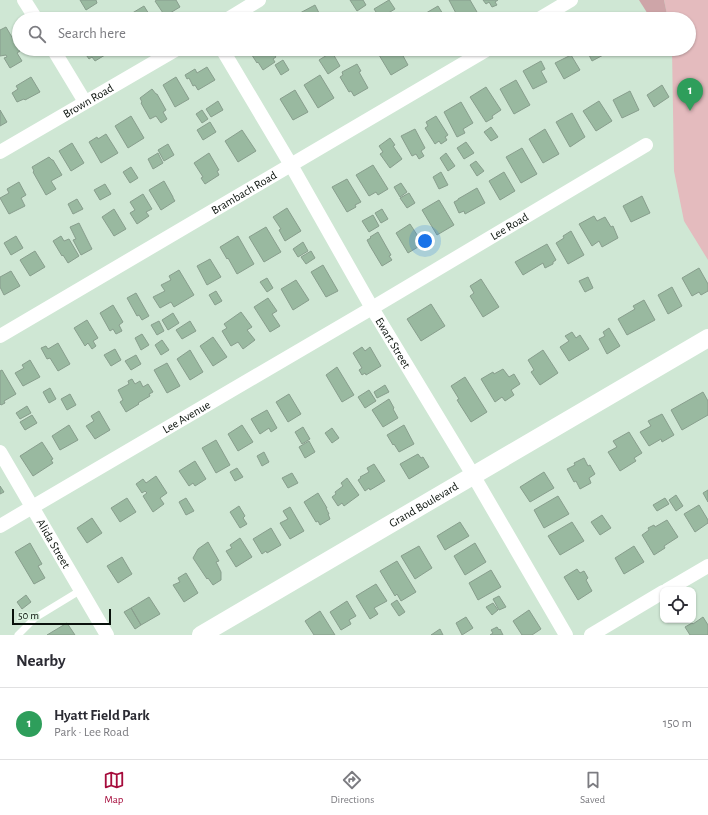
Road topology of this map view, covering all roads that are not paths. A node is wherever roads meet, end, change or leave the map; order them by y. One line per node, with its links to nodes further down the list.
1 (24, 0): 4 (street)
2 (259, 0): 5 (street)
3 (571, 0): 6 (street)
4 (32, 12)
5 (239, 12)
6 (551, 12)
7 (58, 56): 11 (street)
8 (164, 56): 11 (street, Brown Road)
9 (226, 56): 14 (street, Ewart Street)
10 (476, 56): 14 (street, Brambach Road)
11 (85, 102): 13 (street, Brown Road)
12 (646, 145): 15 (street, Lee Road)
13 (0, 152)
14 (291, 165): 15 (street, Ewart Street); 16 (street, Brambach Road)
15 (372, 308): 19 (street, Ewart Street); 20 (street, Lee Avenue)
16 (0, 336)
17 (708, 338): 19 (street, Grand Boulevard)
18 (0, 452): 20 (street, Alida Street)
19 (473, 475): 28 (street, Grand Boulevard); 29 (street, Ewart Street)
20 (33, 506): 21 (street, Lee Avenue); 24 (street, Alida Street)
21 (0, 526)
22 (708, 566): 23 (street)
23 (672, 587)
24 (81, 590): 26 (lane); 27 (street, Alida Street)
25 (660, 594): 30 (street)
26 (18, 635)
27 (108, 635)
28 (201, 635)
29 (566, 635)
30 (591, 635)

